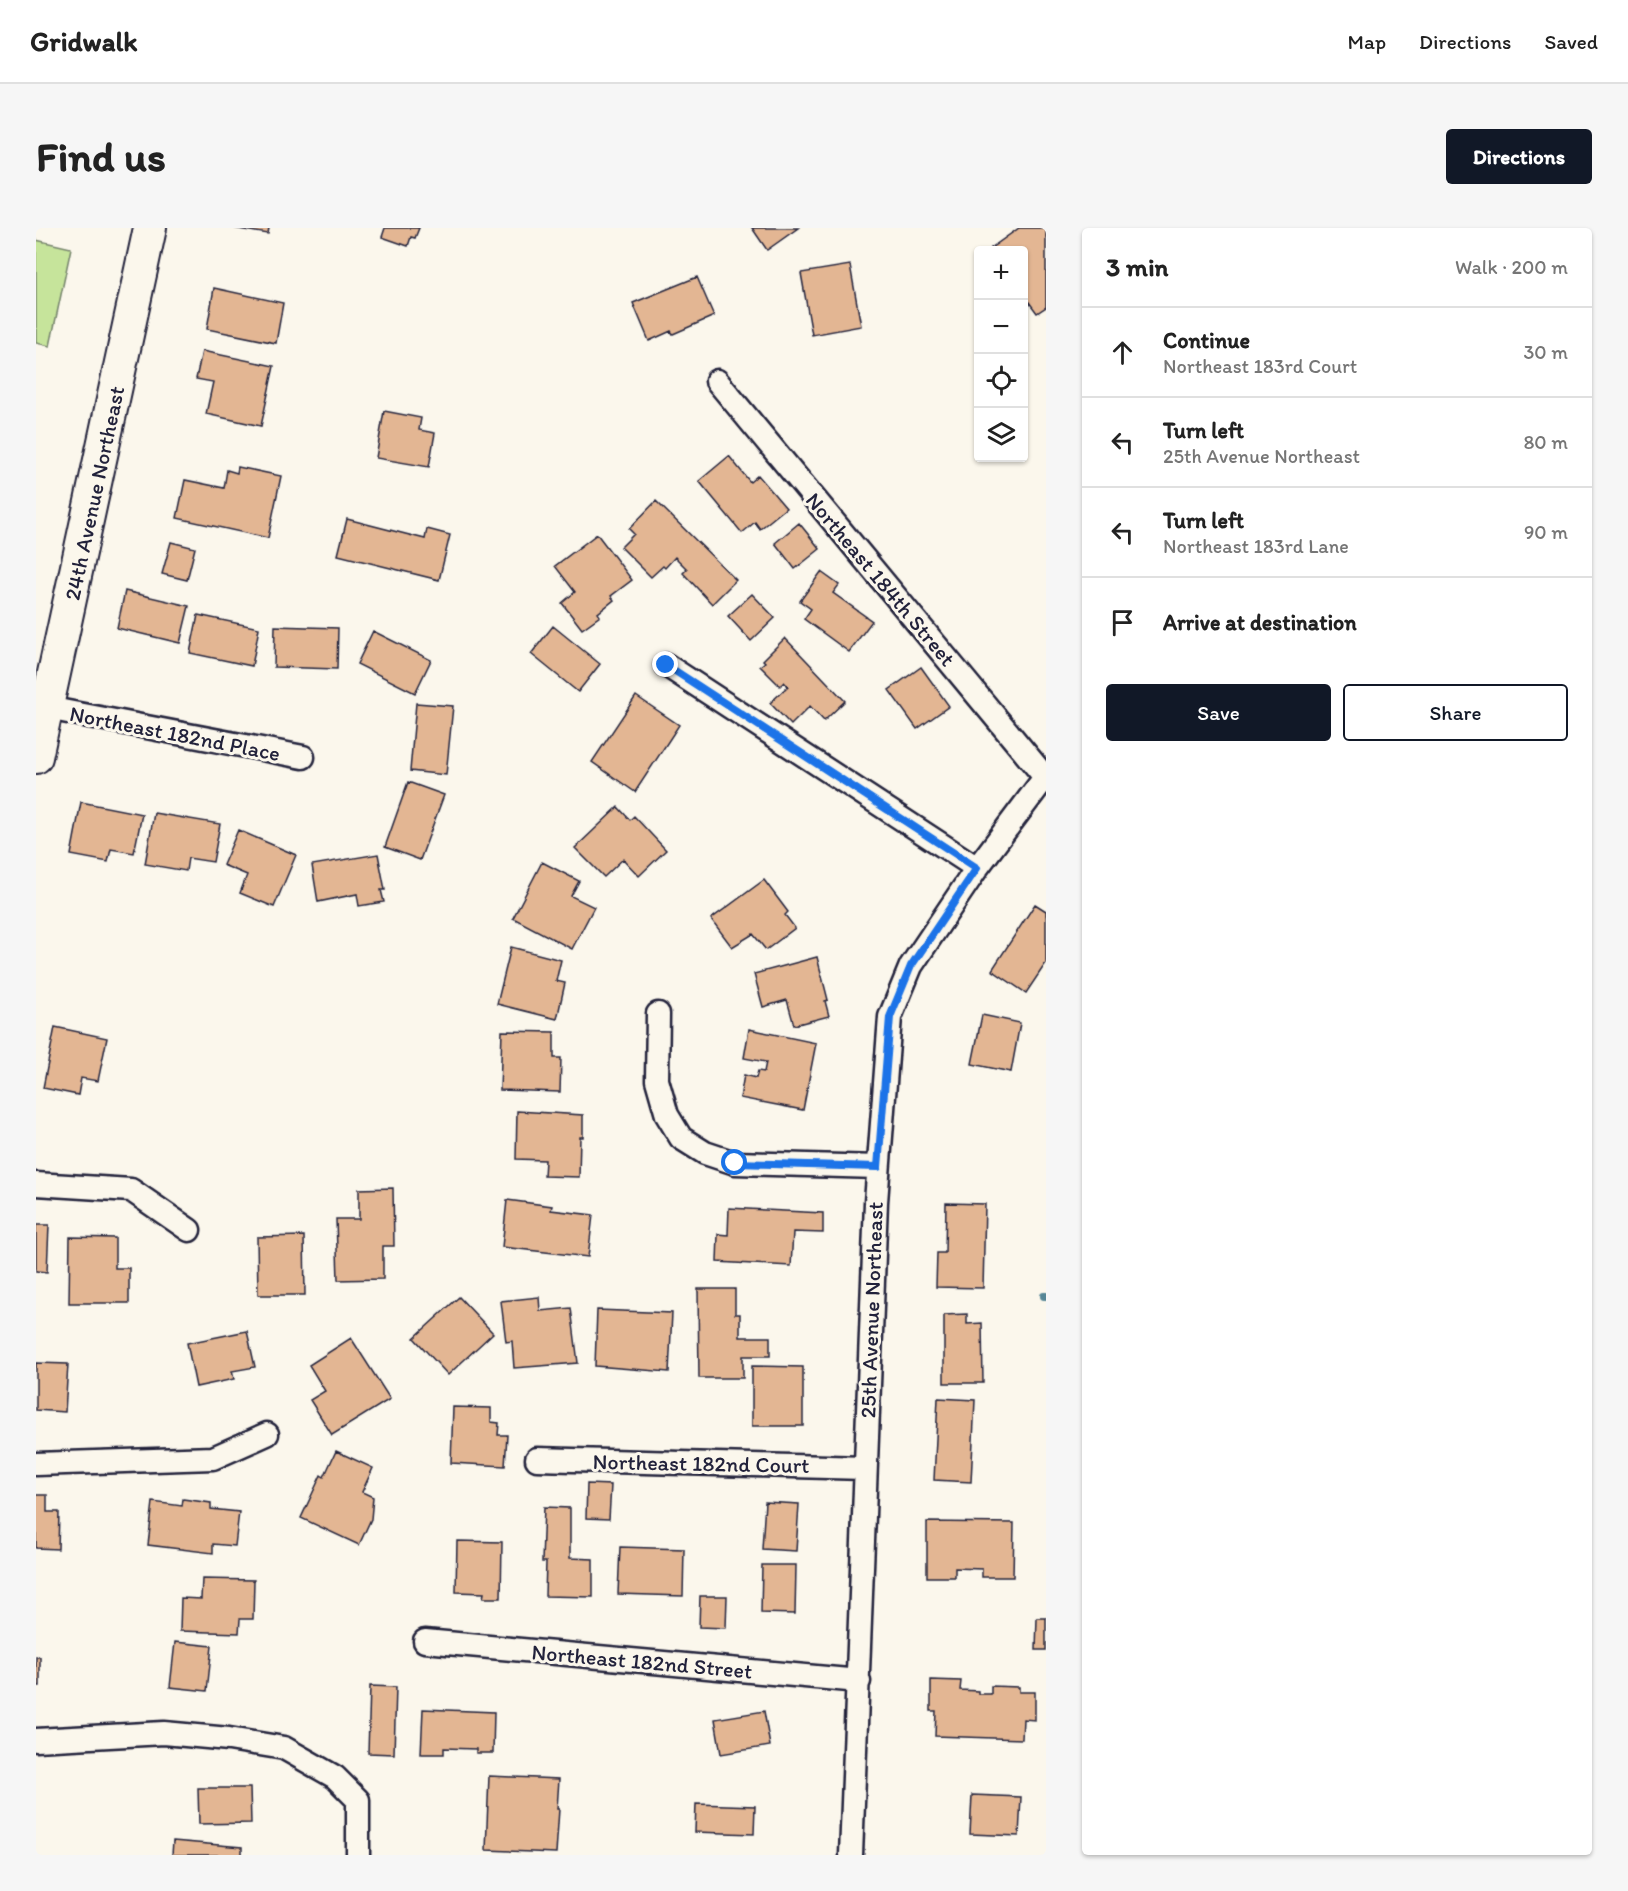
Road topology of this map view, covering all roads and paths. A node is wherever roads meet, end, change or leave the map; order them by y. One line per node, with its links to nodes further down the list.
1 (150, 228): 4 (main road, 24th Avenue Northeast)
2 (717, 381): 7 (street, Northeast 184th Street)
3 (666, 665): 8 (street)
4 (47, 708): 5 (main road, 24th Avenue Northeast); 6 (street, Northeast 182nd Place)
5 (36, 757)
6 (303, 757)
7 (1046, 777): 8 (street, 25th Avenue Northeast)
8 (977, 868): 10 (street, 25th Avenue Northeast)
9 (658, 1014): 10 (street)
10 (878, 1167): 16 (street, 25th Avenue Northeast)
11 (36, 1184): 12 (street)
12 (189, 1230)
13 (267, 1434): 15 (street)
14 (537, 1459): 16 (street, Northeast 182nd Court)
15 (36, 1464)
16 (864, 1468): 18 (street, 25th Avenue Northeast)
17 (425, 1641): 18 (street, Northeast 182nd Street)
18 (858, 1681): 21 (street, 25th Avenue Northeast)
19 (36, 1740): 20 (street)
20 (358, 1855)
21 (851, 1855)

